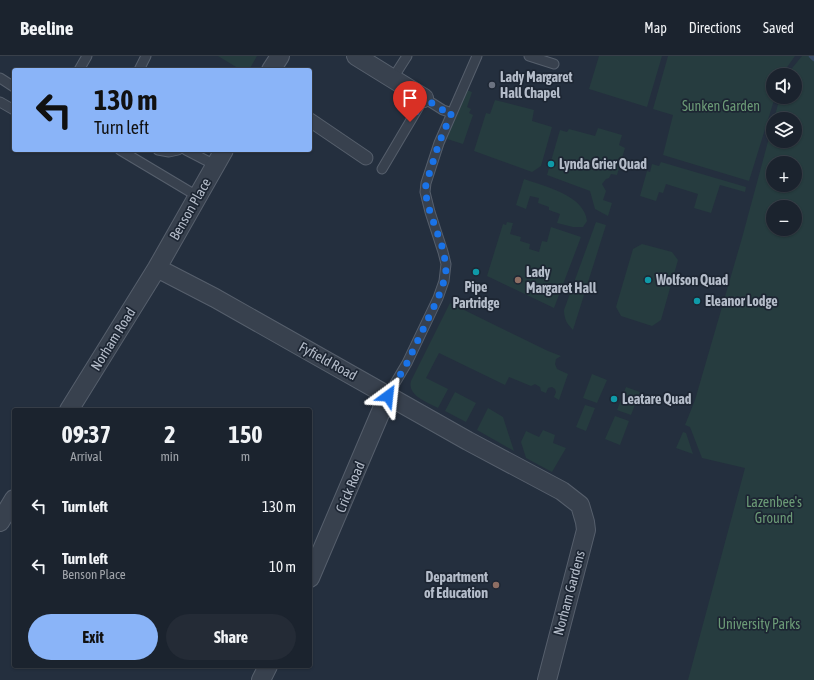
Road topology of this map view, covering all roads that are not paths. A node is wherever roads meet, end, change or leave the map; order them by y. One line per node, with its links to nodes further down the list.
1 (87, 56): 9 (lane)
2 (146, 56): 10 (lane)
3 (280, 56): 11 (street)
4 (356, 56): 13 (street)
5 (407, 56): 13 (lane)
6 (477, 56): 18 (lane)
7 (530, 56): 8 (lane)
8 (554, 64)
9 (80, 68)
10 (140, 68)
11 (272, 68)
12 (0, 78): 14 (lane)
13 (393, 78): 15 (street)
14 (12, 86)
15 (424, 98): 18 (lane); 24 (lane)
16 (0, 102): 17 (lane)
17 (12, 109)
18 (452, 112): 27 (lane)
19 (312, 121): 23 (street)
20 (123, 152): 25 (lane)
21 (196, 152): 22 (lane)
22 (220, 157): 25 (street, Benson Place)
23 (366, 158)
24 (382, 169)
25 (197, 196): 26 (street, Benson Place)
26 (157, 268): 27 (street, Fyfield Road); 28 (street, Norham Road)
27 (388, 396): 30 (street, Fyfield Road); 32 (street, Crick Road)
28 (70, 408)
29 (12, 502): 31 (street)
30 (580, 505): 35 (street, Norham Gardens)
31 (0, 522)
32 (312, 573)
33 (267, 668): 34 (street)
34 (261, 680)
35 (547, 680)

